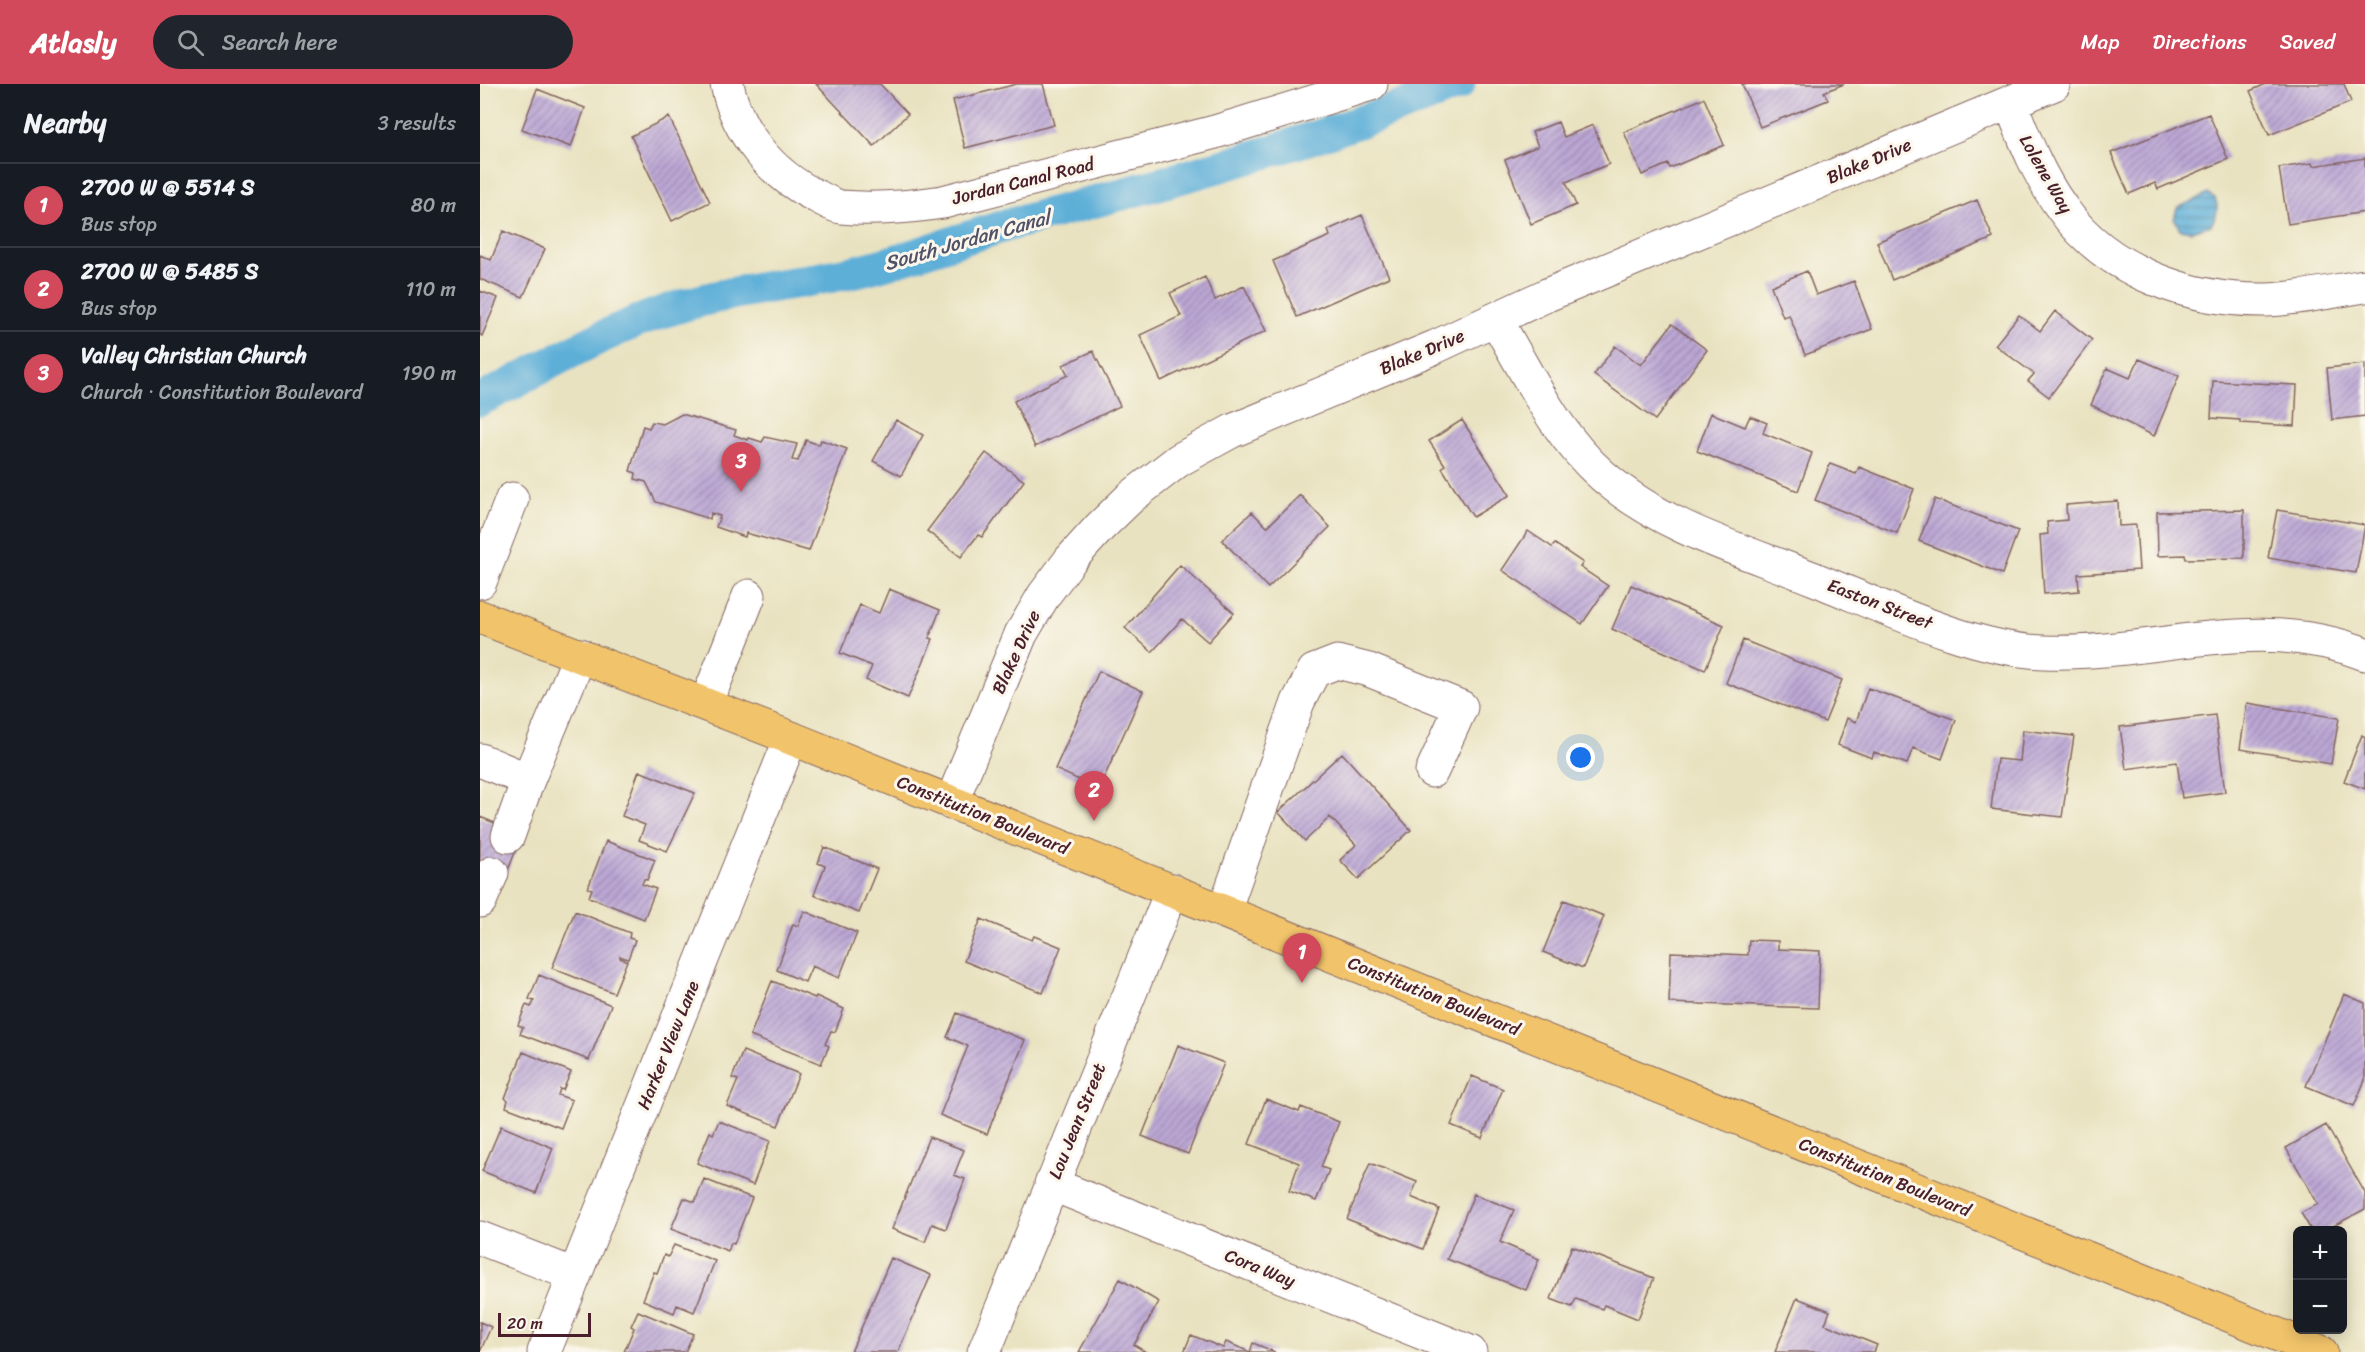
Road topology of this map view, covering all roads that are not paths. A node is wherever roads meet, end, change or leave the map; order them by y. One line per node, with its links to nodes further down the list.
1 (727, 84): 2 (street, Jordan Canal Road)
2 (1371, 84)
3 (2054, 84): 4 (street, Blake Drive)
4 (2010, 102): 5 (street, Lolene Way); 6 (street, Blake Drive)
5 (2365, 286)
6 (1496, 320): 11 (street, Easton Street); 18 (street, Blake Drive)
7 (512, 499): 8 (street)
8 (480, 582)
9 (749, 596): 13 (street)
10 (480, 617): 12 (main road, Constitution Boulevard)
11 (2365, 654)
12 (580, 655): 13 (main road, Constitution Boulevard); 17 (street)
13 (706, 704): 14 (main road, Constitution Boulevard)
14 (790, 738): 18 (main road, Constitution Boulevard); 24 (street, Harker View Lane)
15 (480, 760): 17 (street)
16 (1432, 771): 21 (street)
17 (528, 780): 19 (street)
18 (951, 803): 20 (main road, Constitution Boulevard)
19 (508, 836)
20 (1172, 890): 21 (main road, Constitution Boulevard); 22 (street, Lou Jean Street)
21 (1224, 911): 28 (main road, Constitution Boulevard)
22 (1051, 1184): 26 (street, Lou Jean Street); 27 (street, Cora Way)
23 (480, 1238): 24 (street)
24 (575, 1275): 25 (street, Harker View Lane)
25 (544, 1352)
26 (984, 1352)
27 (1470, 1352)
28 (2321, 1352)

